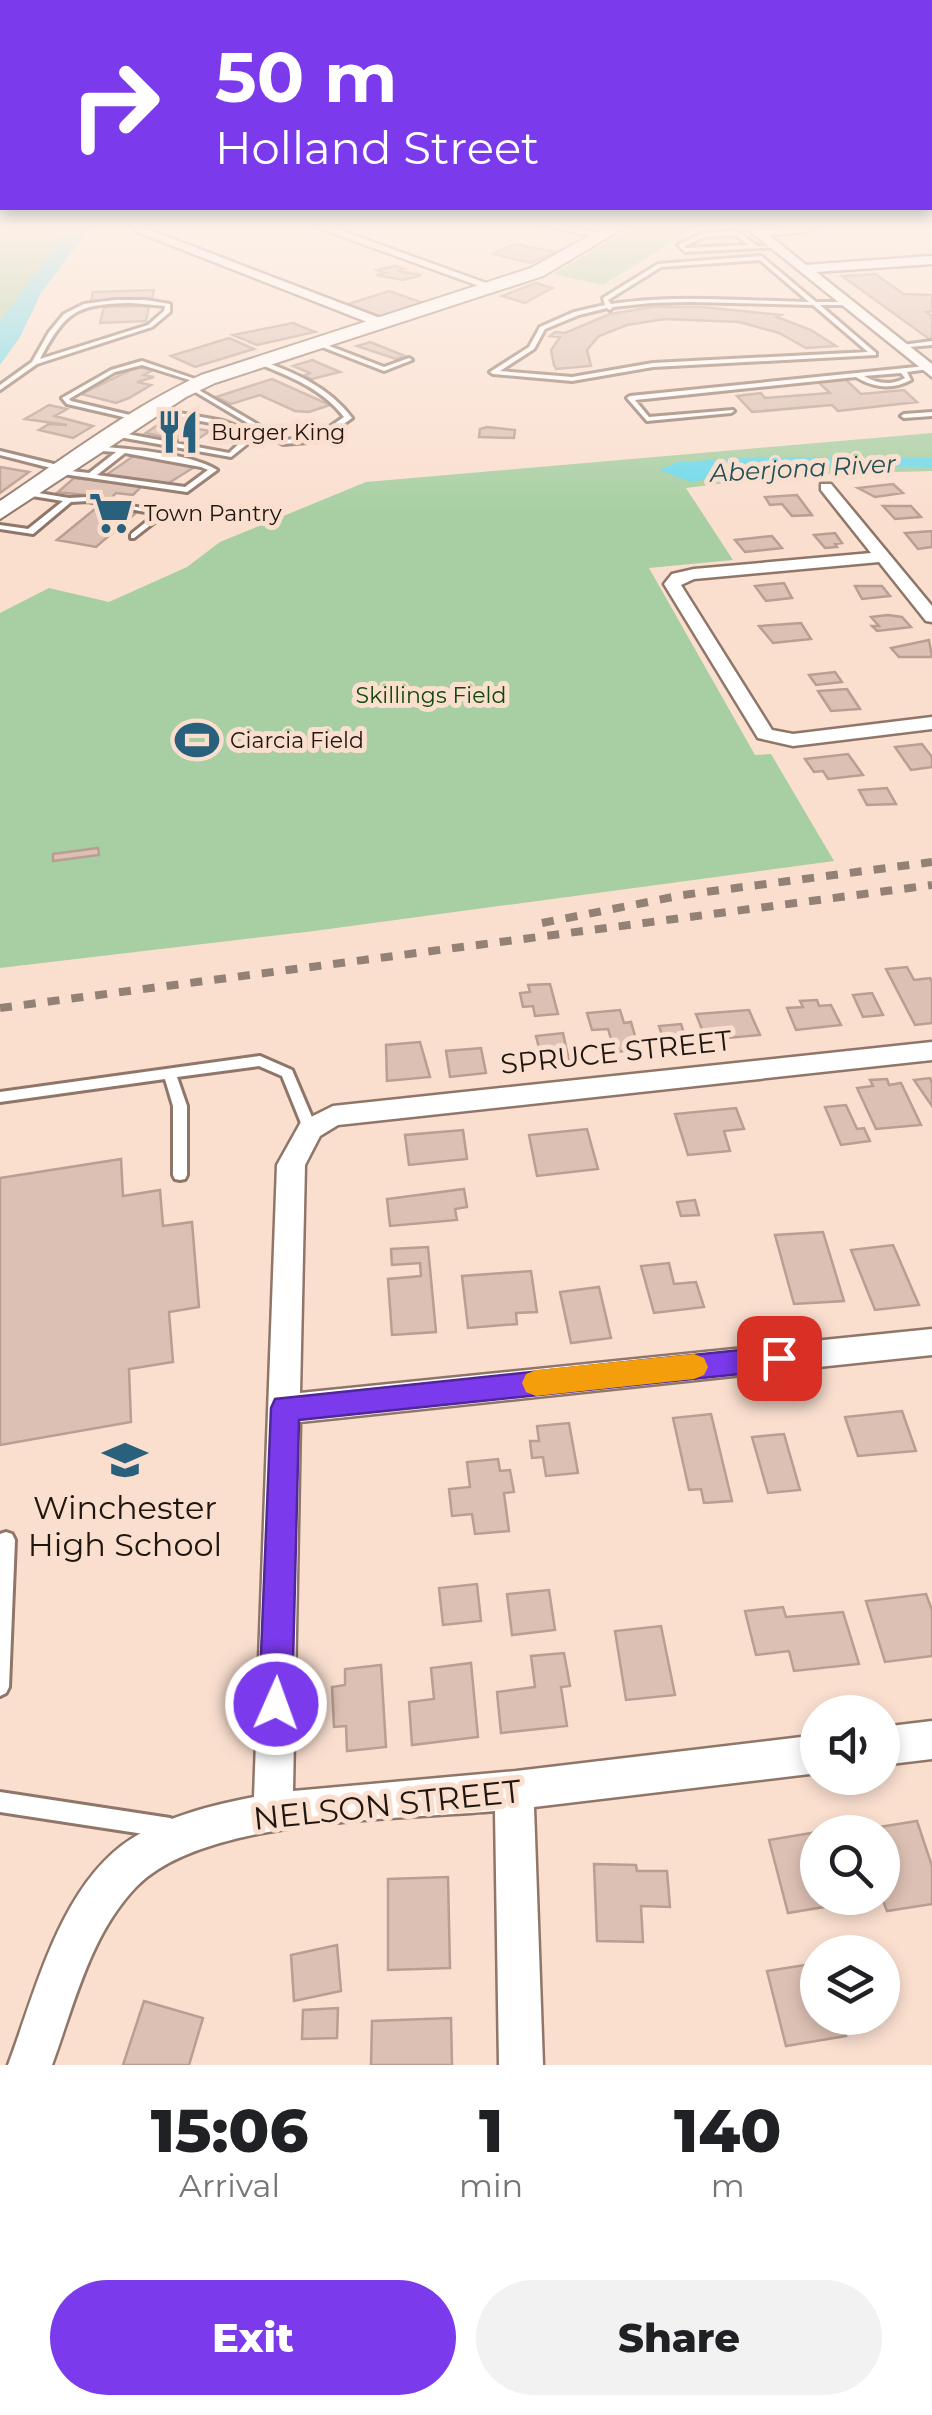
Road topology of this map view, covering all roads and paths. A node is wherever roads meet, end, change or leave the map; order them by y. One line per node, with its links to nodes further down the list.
1 (63, 319): 14 (lane)
2 (158, 319): 14 (lane)
3 (372, 319): 8 (street)
4 (398, 319): 8 (main road)
5 (571, 319): 6 (lane)
6 (833, 319)
7 (865, 319): 11 (street)
8 (384, 324): 10 (main road)
9 (932, 343): 11 (lane)
10 (319, 344): 12 (lane); 13 (main road)
11 (898, 346): 16 (street)
12 (409, 360)
13 (259, 362): 18 (main road); 18 (lane)
14 (35, 363): 19 (lane)
15 (902, 370): 16 (lane); 17 (lane); 17 (lane)
16 (930, 370)
17 (856, 374): 20 (lane)
18 (196, 384): 21 (main road); 21 (lane)
19 (0, 388)
20 (714, 390): 20 (lane)
21 (138, 413): 24 (main road); 24 (lane)
22 (932, 414): 23 (lane)
23 (904, 416)
24 (108, 432): 25 (main road)
25 (87, 448): 26 (lane); 28 (main road)
26 (122, 451): 29 (lane); 29 (lane)
27 (0, 453): 28 (lane)
28 (58, 470): 29 (lane); 31 (main road)
29 (88, 476)
30 (826, 487): 36 (street)
31 (29, 493): 32 (lane); 33 (main road)
32 (69, 500): 34 (lane); 35 (lane)
33 (0, 512)
34 (0, 527)
35 (134, 536)
36 (882, 558): 37 (street); 38 (street)
37 (932, 616)
38 (932, 723)
39 (932, 1051): 42 (street, SPRUCE STREET)
40 (169, 1073): 41 (lane); 42 (lane); 43 (lane)
41 (0, 1097)
42 (310, 1129): 45 (street)
43 (180, 1175)
44 (932, 1342): 45 (street)
45 (285, 1408): 53 (street)
46 (6, 1540): 47 (lane)
47 (0, 1687)
48 (932, 1740): 49 (street)
49 (900, 1744)
50 (800, 1756): 51 (street, NELSON STREET)
51 (514, 1790): 53 (street, NELSON STREET); 56 (street)
52 (0, 1802): 54 (lane)
53 (273, 1813): 54 (street, NELSON STREET)
54 (196, 1832): 55 (street, NELSON STREET)
55 (30, 2065)
56 (522, 2065)

